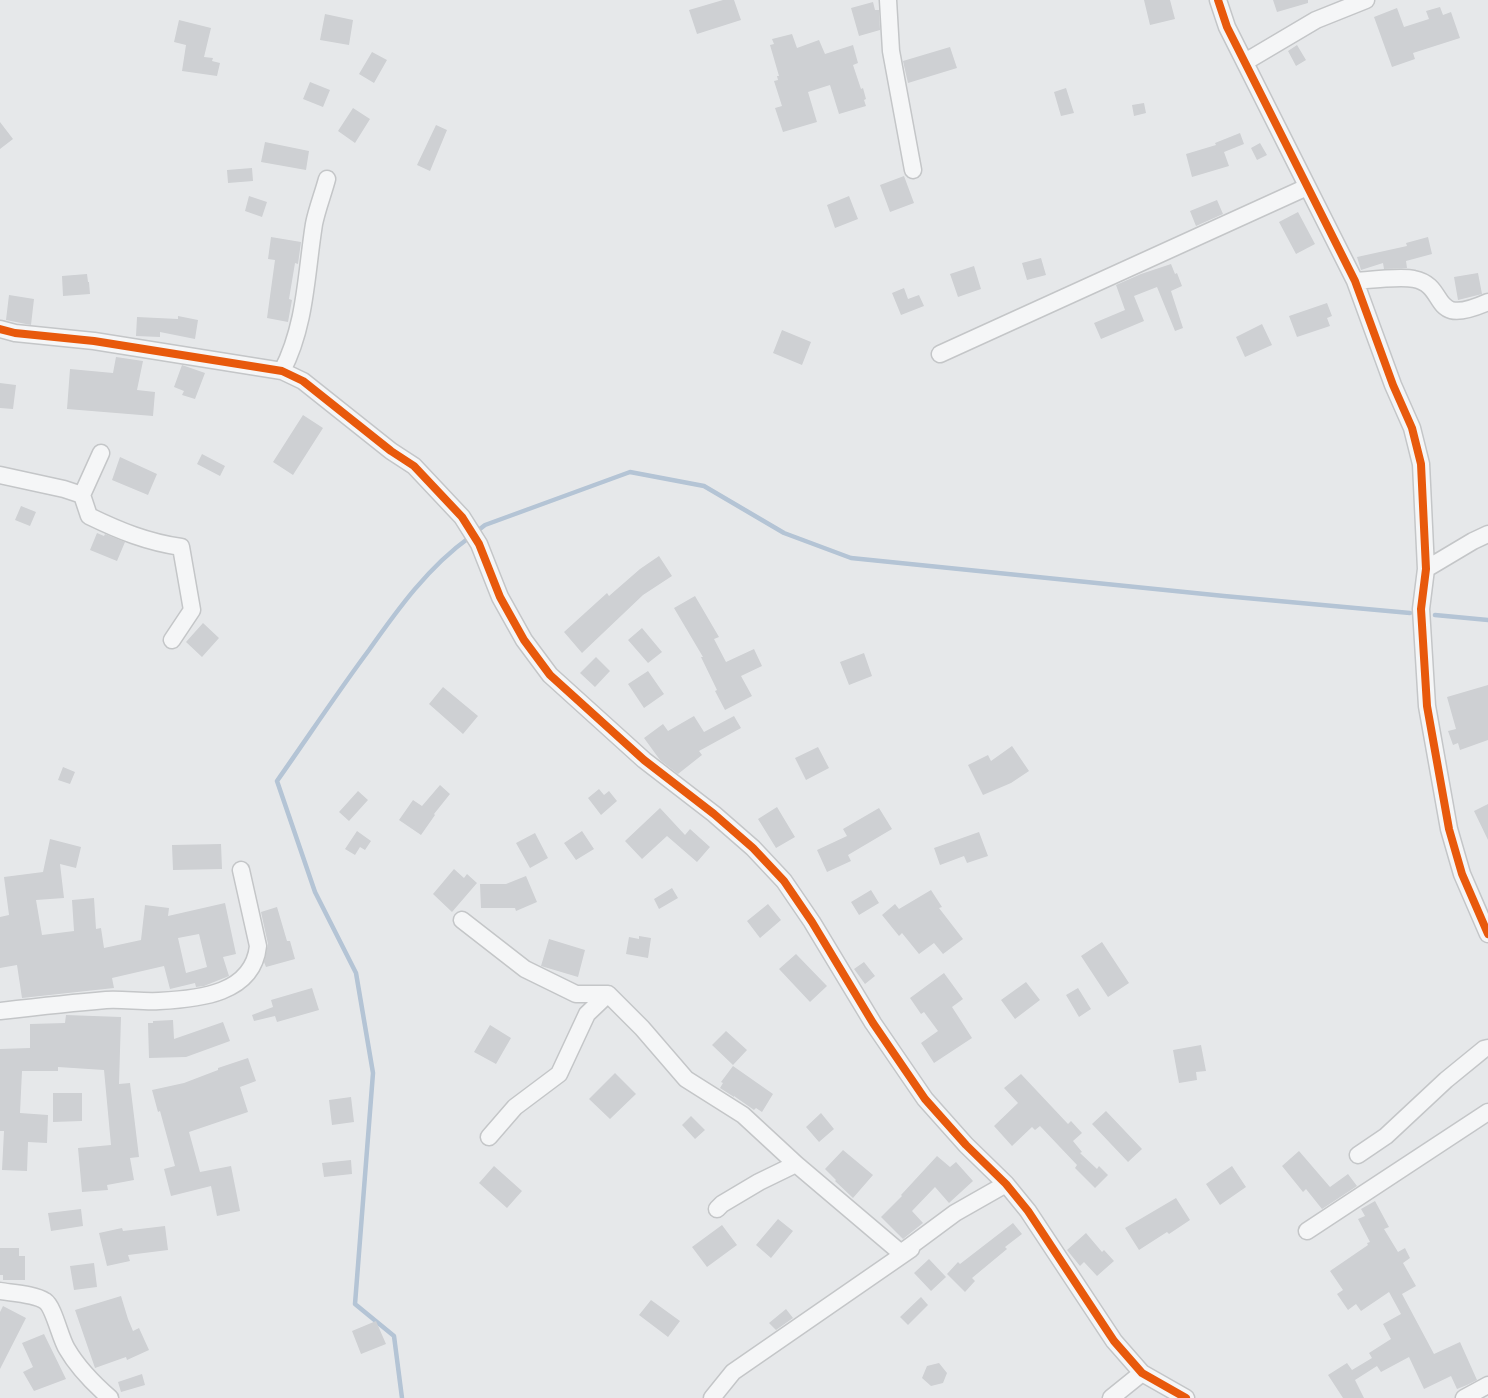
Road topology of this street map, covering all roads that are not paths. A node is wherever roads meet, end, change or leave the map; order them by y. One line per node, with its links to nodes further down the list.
1 (888, 0): 5 (street)
2 (1218, 0): 4 (street)
3 (1366, 0): 4 (street)
4 (1245, 62): 7 (street)
5 (913, 170)
6 (327, 179): 12 (street)
7 (1307, 187): 8 (street); 11 (street)
8 (1355, 281): 9 (street); 17 (street)
9 (1488, 302)
10 (0, 330): 12 (street)
11 (940, 354)
12 (282, 371): 29 (street)
13 (101, 453): 15 (street)
14 (0, 475): 15 (street)
15 (82, 495): 18 (street)
16 (1488, 534): 17 (street)
17 (1426, 569): 21 (street)
18 (172, 640)
19 (240, 870): 23 (street)
20 (462, 920): 22 (street)
21 (1488, 934)
22 (608, 994): 26 (street); 28 (street)
23 (0, 1011)
24 (1488, 1048): 27 (street)
25 (1488, 1112): 31 (street)
26 (489, 1137)
27 (1358, 1155)
28 (796, 1164): 29 (street); 30 (street)
29 (1006, 1184): 33 (street); 36 (street)
30 (717, 1209)
31 (1307, 1232)
32 (0, 1291): 35 (street)
33 (1142, 1373): 37 (street); 38 (street)
34 (1488, 1385): 39 (street)
35 (110, 1398)
36 (712, 1398)
37 (1111, 1398)
38 (1186, 1398)
39 (1464, 1398)

